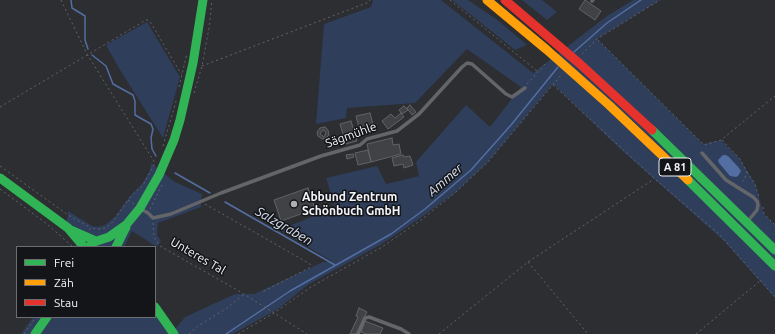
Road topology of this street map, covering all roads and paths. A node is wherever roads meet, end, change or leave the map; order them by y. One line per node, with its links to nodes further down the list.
1 (61, 0): 10 (path)
2 (203, 0): 33 (main road)
3 (370, 0): 12 (path)
4 (450, 0): 17 (path)
5 (487, 0): 13 (main road, A 81)
6 (505, 0): 11 (main road, A 81)
7 (660, 0): 8 (path)
8 (597, 39): 11 (path); 21 (path)
9 (187, 51): 14 (path)
10 (87, 54): 14 (path); 20 (path); 25 (path)
11 (579, 61): 35 (main road, A 81)
12 (202, 66)
13 (567, 72): 15 (path); 47 (main road, A 81)
14 (182, 74): 16 (path)
15 (553, 84): 28 (path); 53 (path)
16 (179, 88)
17 (525, 88): 32 (lane, Sägmühle)
18 (178, 95): 22 (path)
19 (775, 96): 21 (path)
20 (0, 107)
21 (721, 140): 29 (path)
22 (163, 146)
23 (702, 153): 29 (lane)
24 (158, 158): 25 (path)
25 (155, 163): 31 (path)
26 (0, 166): 38 (path)
27 (0, 178): 37 (main road)
28 (655, 179): 46 (path); 48 (path)
29 (737, 187): 35 (lane)
30 (0, 189): 41 (path)
31 (128, 200): 33 (path); 38 (path)
32 (200, 202): 34 (lane, Sägmühle); 49 (path)
33 (140, 208): 34 (lane); 36 (main road)
34 (153, 218): 50 (path, Unteres Tal)
35 (747, 222): 45 (main road, A 81)
36 (126, 225): 40 (main road); 44 (main road)
37 (68, 228): 39 (main road); 42 (main road)
38 (91, 228): 39 (path)
39 (85, 236): 40 (main road)
40 (96, 242): 43 (main road)
41 (72, 246)
42 (83, 246)
43 (115, 246)
44 (116, 246)
45 (775, 250)
46 (528, 262): 64 (path); 65 (path)
47 (775, 266)
48 (761, 281): 51 (path); 66 (path)
49 (262, 292)
50 (244, 294): 53 (path, Unteres Tal); 59 (path)
51 (775, 297)
52 (156, 308): 58 (main road)
53 (274, 313): 60 (path); 61 (path, Unteres Tal)
54 (35, 318): 56 (path)
55 (46, 318): 57 (main road)
56 (24, 334)
57 (35, 334)
58 (174, 334)
59 (189, 334)
60 (238, 334)
61 (307, 334)
62 (358, 334): 63 (lane)
63 (409, 334)
64 (439, 334)
65 (588, 334)
66 (696, 334)

